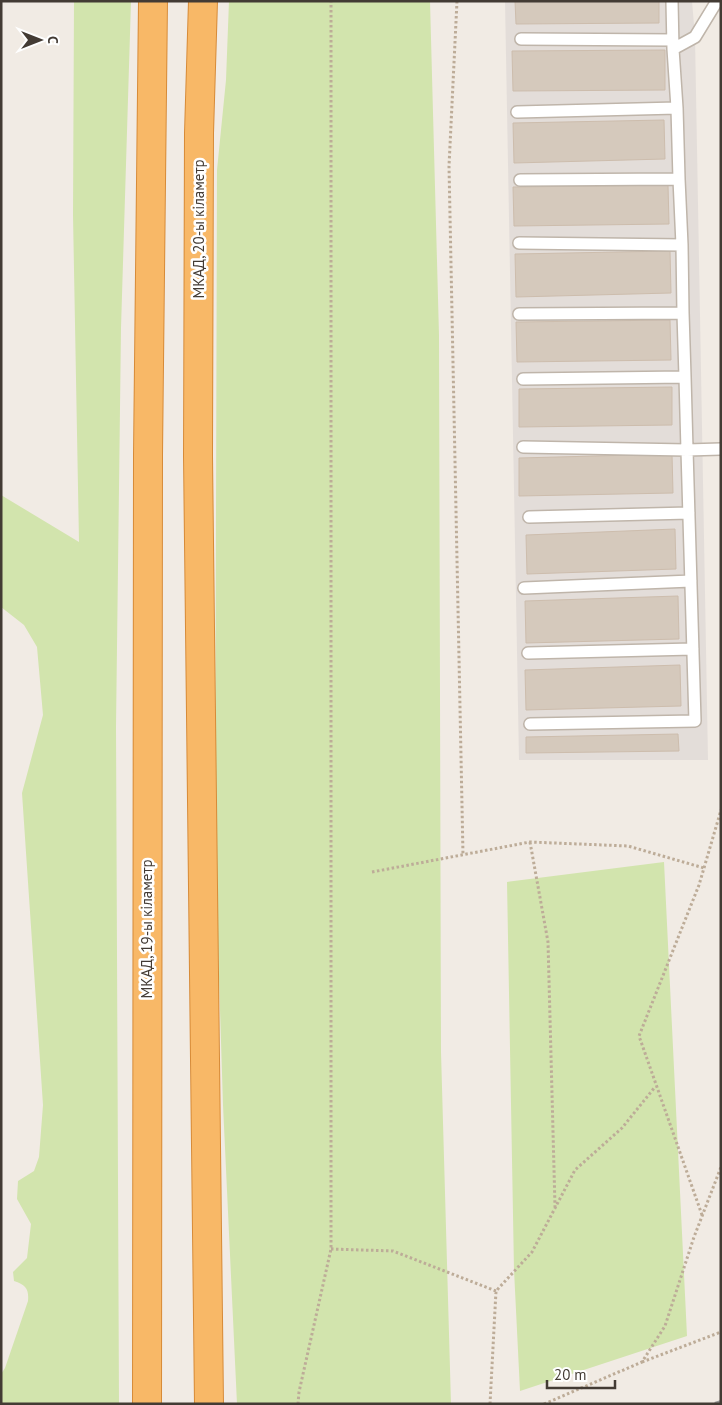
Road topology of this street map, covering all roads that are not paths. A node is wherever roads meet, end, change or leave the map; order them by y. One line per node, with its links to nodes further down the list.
1 (153, 1): 27 (highway, МКАД, 19-ы кіламетр)
2 (203, 1): 28 (highway, МКАД, 20-ы кіламетр)
3 (672, 1): 6 (lane)
4 (717, 1): 6 (lane)
5 (521, 39): 6 (lane)
6 (673, 44): 7 (lane)
7 (677, 108): 8 (lane); 9 (lane)
8 (517, 112)
9 (679, 179): 10 (lane); 12 (lane)
10 (520, 180)
11 (519, 243): 12 (lane)
12 (682, 245): 13 (lane)
13 (683, 313): 14 (lane); 15 (lane)
14 (520, 314)
15 (684, 377): 16 (lane); 19 (lane)
16 (522, 379)
17 (523, 447): 19 (lane)
18 (721, 449): 19 (lane)
19 (687, 450): 20 (lane)
20 (689, 513): 21 (lane); 22 (lane)
21 (529, 517)
22 (691, 581): 23 (lane); 24 (lane)
23 (524, 588)
24 (693, 649): 25 (lane); 26 (lane)
25 (528, 653)
26 (530, 724)
27 (147, 1404)
28 (209, 1404)

